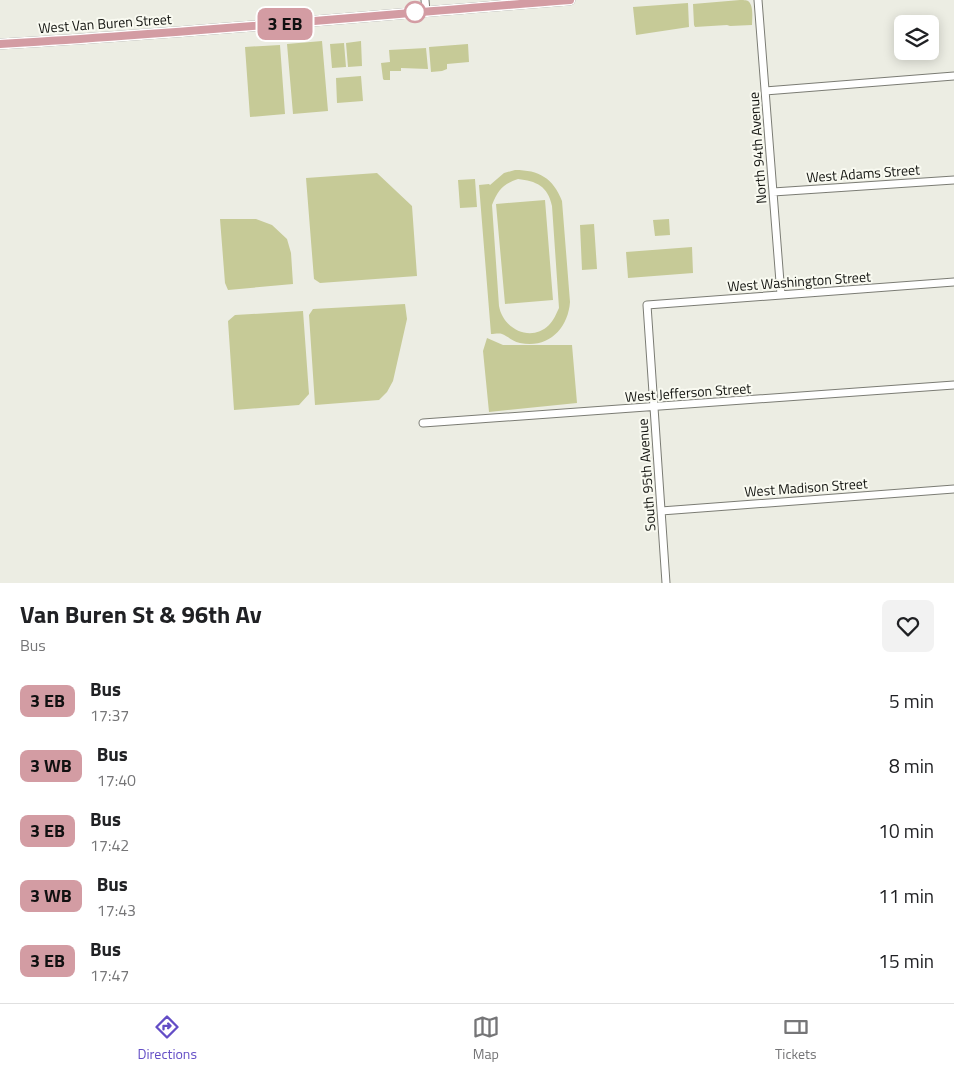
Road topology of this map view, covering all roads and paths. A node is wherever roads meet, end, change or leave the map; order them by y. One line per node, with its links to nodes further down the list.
1 (425, 0): 4 (street)
2 (570, 0): 4 (main road, West Van Buren Street)
3 (758, 0): 7 (street, North 94th Avenue)
4 (426, 11): 5 (main road, West Van Buren Street)
5 (0, 44)
6 (954, 76): 7 (street)
7 (765, 90): 9 (street, North 94th Avenue)
8 (954, 180): 9 (street, West Adams Street)
9 (773, 192): 11 (street, North 94th Avenue)
10 (954, 282): 11 (street, West Washington Street)
11 (781, 295): 12 (street, West Washington Street)
12 (646, 305): 14 (street, South 95th Avenue)
13 (954, 385): 14 (street, West Jefferson Street)
14 (654, 407): 15 (street, West Jefferson Street); 17 (street, South 95th Avenue)
15 (423, 423)
16 (954, 489): 17 (street, West Madison Street)
17 (661, 511): 18 (street, South 95th Avenue)
18 (666, 583)

